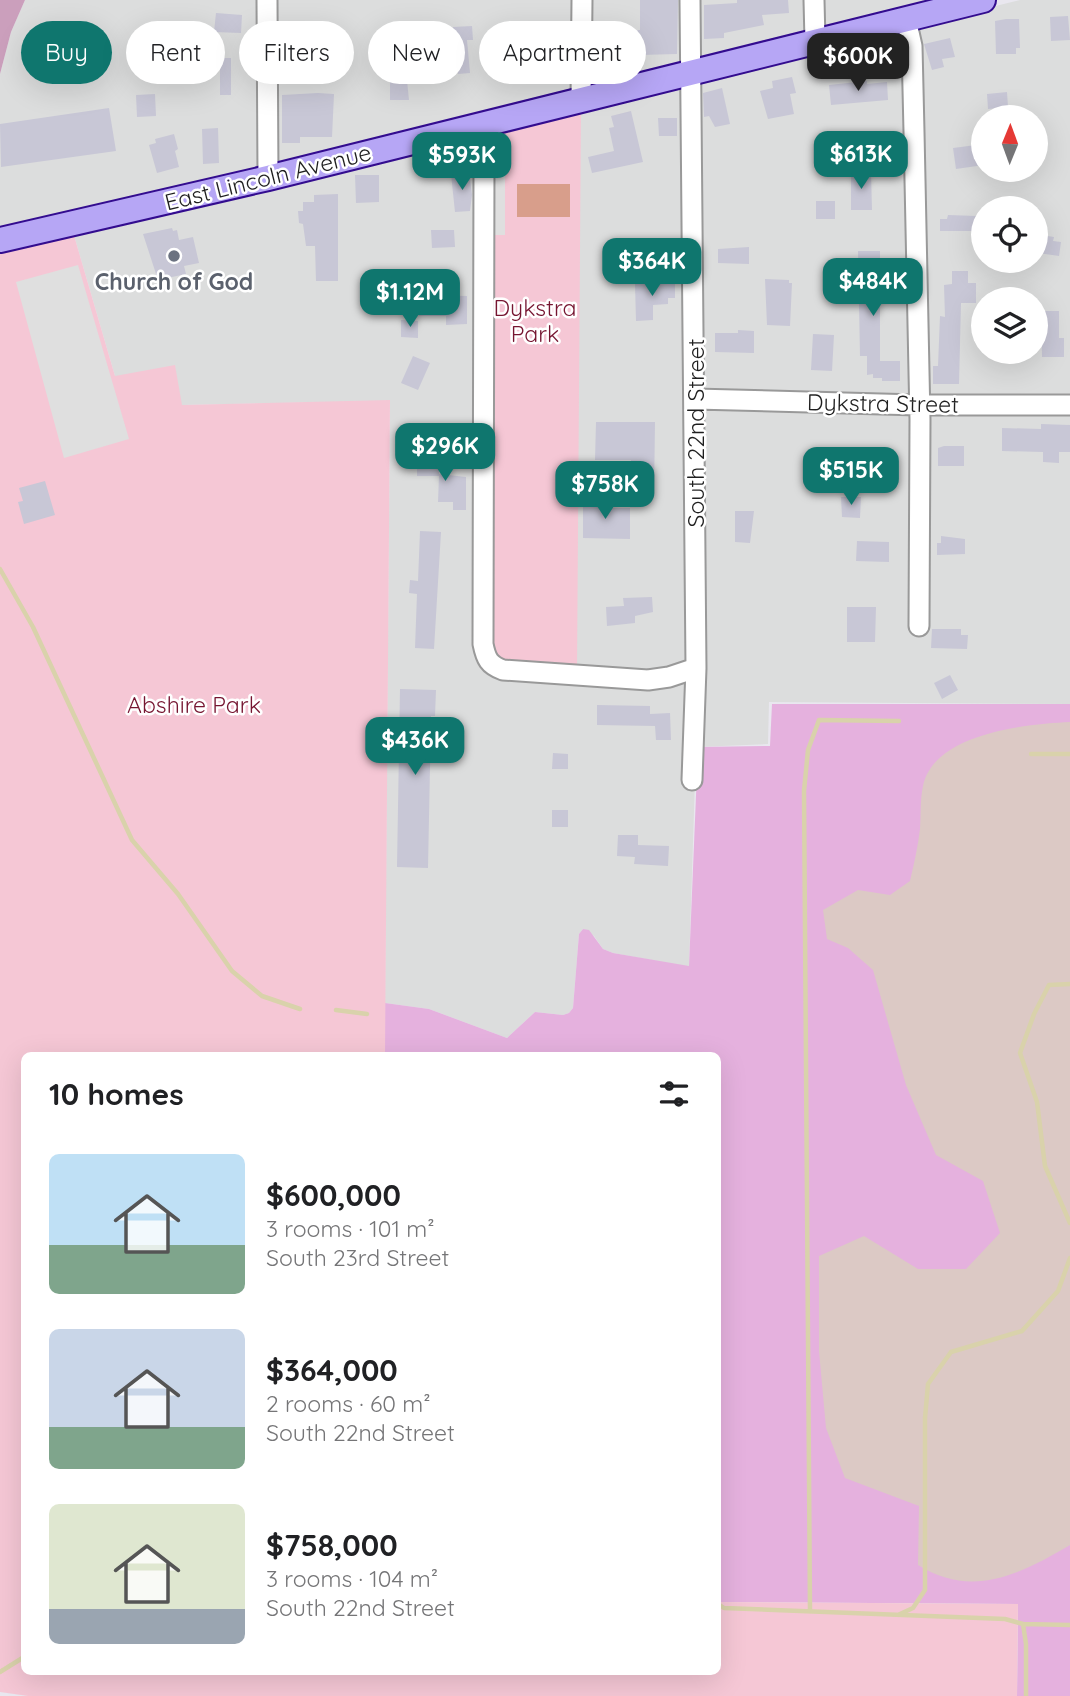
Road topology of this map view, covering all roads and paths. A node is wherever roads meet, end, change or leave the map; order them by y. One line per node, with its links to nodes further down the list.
1 (267, 0): 11 (street)
2 (582, 0): 9 (street)
3 (690, 0): 8 (street, South 22nd Street)
4 (814, 0): 7 (street)
5 (983, 0): 6 (main road, East Lincoln Avenue)
6 (906, 19): 7 (main road, East Lincoln Avenue); 14 (street)
7 (815, 41): 8 (main road, East Lincoln Avenue)
8 (691, 72): 9 (main road, East Lincoln Avenue); 13 (street, South 22nd Street)
9 (580, 100): 10 (main road, East Lincoln Avenue)
10 (481, 125): 11 (main road, East Lincoln Avenue); 17 (street)
11 (268, 178): 12 (main road, East Lincoln Avenue)
12 (0, 240)
13 (695, 399): 14 (street, Dykstra Street); 17 (street, South 22nd Street)
14 (918, 405): 15 (street, Dykstra Street); 16 (street)
15 (1070, 405)
16 (919, 626)
17 (696, 668): 18 (street, South 22nd Street)
18 (692, 780)

